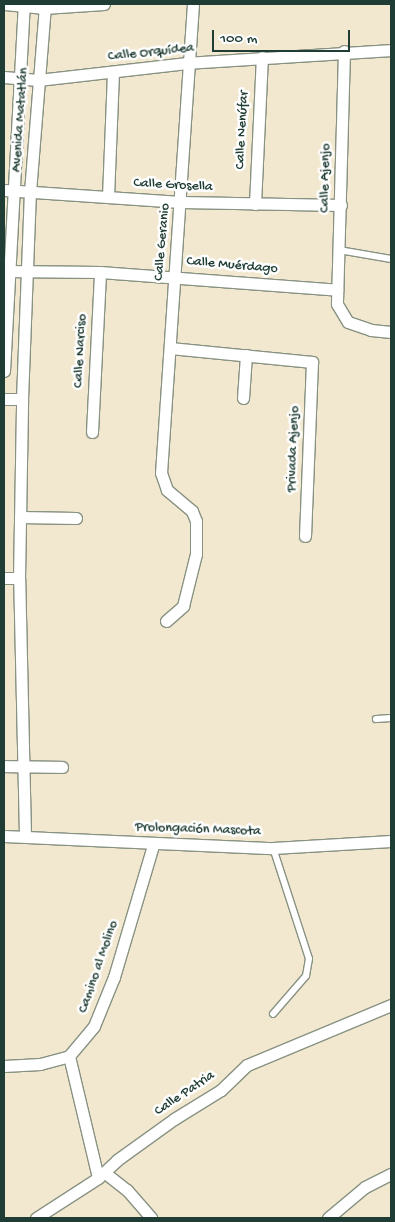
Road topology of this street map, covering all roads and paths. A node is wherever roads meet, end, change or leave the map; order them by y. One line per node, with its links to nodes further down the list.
1 (5, 4): 4 (street)
2 (104, 4): 5 (street)
3 (192, 4): 9 (street, Calle Geranio)
4 (23, 5): 5 (street); 13 (street, Avenida Matatlán)
5 (45, 6): 12 (street, Avenida Matatlán)
6 (391, 50): 7 (street, Calle Orquídea)
7 (344, 52): 8 (street, Calle Orquídea); 19 (street, Calle Ajenjo)
8 (262, 57): 9 (street, Calle Orquídea); 18 (street, Calle Nenúfar)
9 (187, 63): 10 (street, Calle Orquídea); 17 (street, Calle Geranio)
10 (113, 72): 12 (street, Calle Orquídea); 16 (street)
11 (4, 77): 13 (street, Calle Orquídea)
12 (38, 80): 13 (street, Calle Orquídea); 15 (street, Avenida Matatlán)
13 (21, 81): 14 (street, Avenida Matatlán)
14 (9, 190): 15 (street, Calle Grosella); 22 (street, Avenida Matatlán)
15 (30, 192): 16 (street, Calle Grosella); 23 (street, Avenida Matatlán)
16 (108, 197): 17 (street, Calle Grosella)
17 (181, 202): 18 (street, Calle Grosella); 25 (street, Calle Geranio)
18 (255, 204): 19 (street, Calle Grosella)
19 (341, 205): 20 (street, Calle Ajenjo)
20 (339, 250): 21 (lane); 26 (street, Calle Ajenjo)
21 (391, 259)
22 (7, 271): 23 (street, Calle Muérdago); 30 (street, Avenida Matatlán)
23 (27, 272): 24 (street, Calle Muérdago); 32 (street, Avenida Matatlán)
24 (100, 272): 25 (street, Calle Muérdago); 34 (street, Calle Narciso)
25 (175, 277): 26 (street, Calle Muérdago); 28 (street, Calle Geranio)
26 (338, 290): 27 (street, Calle Ajenjo)
27 (391, 332)
28 (170, 348): 29 (street); 40 (street, Calle Geranio)
29 (246, 355): 31 (street); 37 (street, Privada Ajenjo)
30 (4, 371)
31 (243, 398)
32 (22, 399): 33 (street); 35 (street, Avenida Matatlán)
33 (4, 400)
34 (92, 432)
35 (20, 517): 36 (street); 39 (street, Avenida Matatlán)
36 (76, 518)
37 (305, 536)
38 (4, 578): 39 (street)
39 (19, 578): 44 (street, Avenida Matatlán)
40 (166, 621)
41 (391, 718): 42 (lane)
42 (376, 719)
43 (4, 766): 44 (street)
44 (24, 766): 45 (street); 47 (street, Avenida Matatlán)
45 (62, 767)
46 (4, 830): 48 (street)
47 (25, 835): 48 (street, Prolongación Mascota); 50 (street, Prolongación Mascota)
48 (4, 836)
49 (391, 841): 51 (street, Prolongación Mascota)
50 (153, 845): 51 (street, Prolongación Mascota); 54 (street, Camino al Molino)
51 (273, 848): 53 (lane)
52 (390, 1010): 57 (street, Calle Patria)
53 (273, 1014)
54 (69, 1056): 55 (street); 57 (street)
55 (4, 1066)
56 (391, 1174): 60 (street)
57 (101, 1175): 58 (street, Calle Patria); 59 (street)
58 (36, 1218)
59 (151, 1218)
60 (328, 1218)

